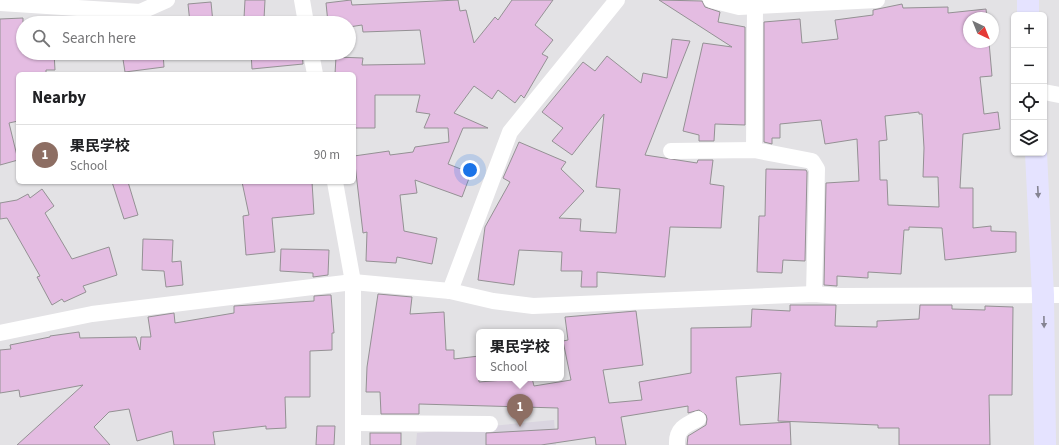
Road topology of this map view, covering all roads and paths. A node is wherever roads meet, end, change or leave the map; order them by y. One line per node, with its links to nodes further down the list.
1 (167, 0): 7 (street)
2 (302, 0): 10 (street)
3 (617, 0): 20 (street)
4 (711, 0): 8 (street)
5 (877, 0): 8 (street)
6 (1028, 0): 9 (main road)
7 (0, 3)
8 (756, 7): 15 (street)
9 (1028, 12)
10 (305, 16)
11 (312, 60): 12 (street)
12 (315, 72)
13 (1047, 93): 14 (street)
14 (1059, 95)
15 (754, 150): 16 (street); 21 (street)
16 (671, 151)
17 (1036, 156): 22 (main road, one-way to 22)
18 (335, 184): 19 (street)
19 (353, 282): 20 (street); 23 (street); 25 (street)
20 (450, 291): 21 (street)
21 (814, 294): 22 (street)
22 (1051, 295): 29 (main road, one-way to 29)
23 (0, 333)
24 (698, 419): 28 (street)
25 (353, 423): 26 (street); 27 (street)
26 (490, 424)
27 (354, 445)
28 (676, 445)
29 (1045, 445)

